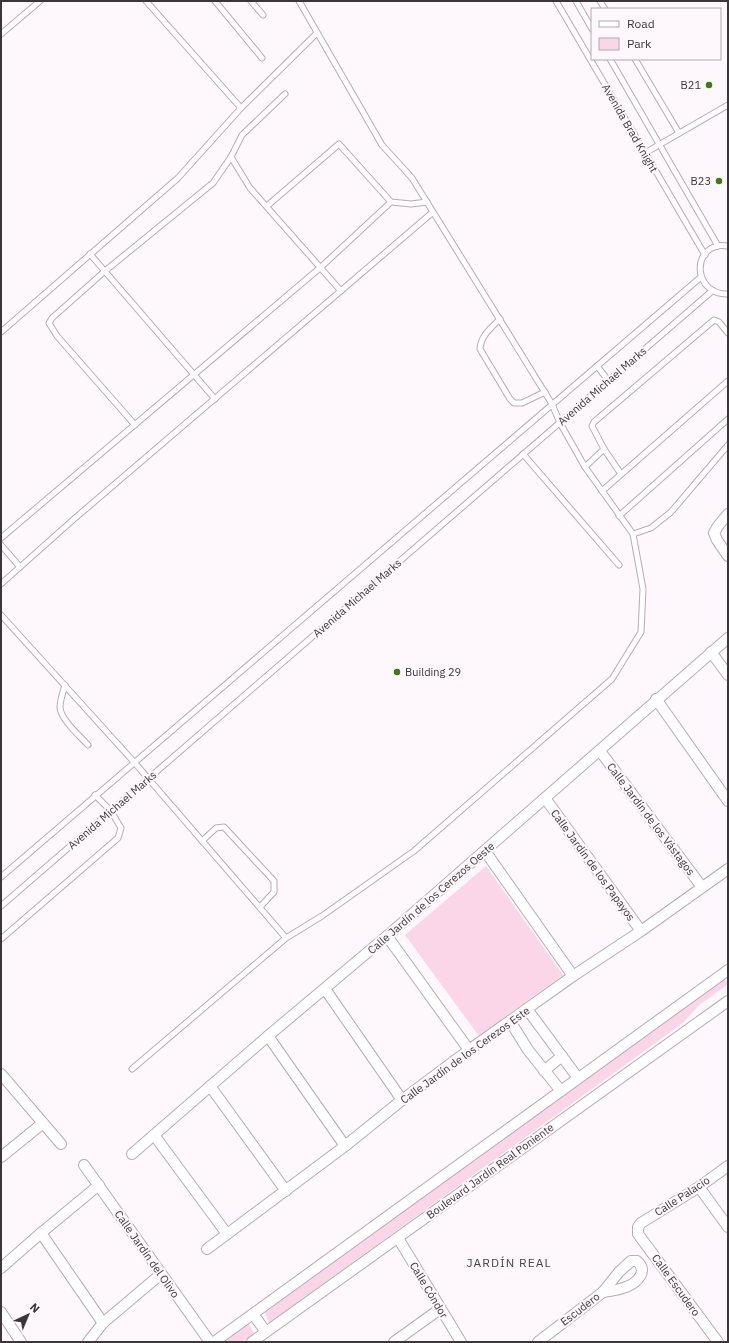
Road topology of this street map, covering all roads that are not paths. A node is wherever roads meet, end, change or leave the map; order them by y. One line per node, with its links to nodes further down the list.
1 (40, 1): 11 (lane)
2 (146, 1): 17 (lane)
3 (215, 1): 12 (lane)
4 (251, 1): 8 (lane)
5 (299, 1): 10 (lane)
6 (556, 1): 20 (lane, Avenida Brad Knight)
7 (576, 1): 9 (lane)
8 (263, 15)
9 (591, 27)
10 (317, 33): 17 (lane); 23 (lane)
11 (1, 34)
12 (262, 58)
13 (611, 60): 19 (lane, Avenida Brad Knight)
14 (636, 60): 18 (lane)
15 (285, 94): 21 (lane)
16 (728, 105): 18 (lane)
17 (241, 108): 28 (lane)
18 (679, 133): 19 (lane)
19 (659, 145): 20 (lane); 26 (lane, Avenida Brad Knight)
20 (645, 153): 29 (lane, Avenida Brad Knight)
21 (231, 157): 24 (lane); 31 (lane)
22 (391, 202): 23 (lane); 24 (lane); 30 (lane)
23 (427, 202): 25 (lane)
24 (267, 206): 30 (lane)
25 (433, 212): 33 (lane); 36 (lane)
26 (718, 246): 27 (lane); 29 (lane)
27 (728, 246)
28 (90, 254): 31 (lane); 37 (lane)
29 (705, 254): 32 (lane)
30 (321, 267): 33 (lane); 40 (lane)
31 (105, 271): 40 (lane); 48 (lane)
32 (701, 277): 34 (lane); 39 (lane, Avenida Michael Marks)
33 (341, 291): 44 (lane)
34 (712, 291): 35 (lane); 41 (lane, Avenida Michael Marks)
35 (728, 294)
36 (500, 319): 43 (lane); 43 (lane)
37 (1, 332)
38 (728, 332): 50 (lane)
39 (597, 366): 41 (lane); 45 (lane, Avenida Michael Marks)
40 (194, 374): 44 (lane); 48 (lane)
41 (608, 380): 47 (lane, Avenida Michael Marks)
42 (728, 381): 53 (lane)
43 (545, 392): 45 (lane)
44 (215, 399): 62 (lane)
45 (552, 404): 47 (lane); 72 (lane, Avenida Michael Marks)
46 (728, 419): 56 (lane)
47 (560, 423): 51 (lane, Avenida Michael Marks); 52 (lane)
48 (135, 425): 58 (lane)
49 (728, 444): 57 (lane)
50 (604, 449): 52 (lane); 53 (lane)
51 (523, 454): 61 (lane); 73 (lane, Avenida Michael Marks)
52 (585, 467): 54 (lane)
53 (621, 474): 54 (lane)
54 (602, 491): 56 (lane)
55 (728, 514): 60 (street)
56 (619, 516): 57 (lane)
57 (633, 534): 87 (lane)
58 (1, 538)
59 (1, 545): 62 (lane)
60 (728, 556)
61 (618, 566)
62 (20, 567): 63 (lane)
63 (1, 584)
64 (1, 615): 68 (lane)
65 (728, 638): 66 (street, Calle Jardín de los Cerezos Oeste)
66 (711, 652): 67 (street); 69 (street, Calle Jardín de los Cerezos Oeste)
67 (728, 675)
68 (65, 685): 70 (lane); 72 (lane)
69 (656, 699): 71 (street, Calle Jardín de los Cerezos Oeste); 76 (street)
70 (88, 745)
71 (600, 751): 75 (street, Calle Jardín de los Cerezos Oeste); 82 (street, Calle Jardín de los Vástagos)
72 (134, 762): 73 (lane); 74 (lane, Avenida Michael Marks)
73 (149, 779): 77 (lane, Avenida Michael Marks); 78 (lane)
74 (95, 795): 77 (lane); 81 (lane, Avenida Michael Marks)
75 (545, 798): 79 (street, Calle Jardín de los Cerezos Oeste); 85 (street, Calle Jardín de los Papayos)
76 (728, 801)
77 (111, 812): 83 (lane, Avenida Michael Marks); 88 (lane)
78 (202, 840): 84 (lane); 84 (lane)
79 (485, 851): 86 (street, Calle Jardín de los Cerezos Oeste); 90 (street)
80 (728, 868): 82 (street, Calle Jardín de los Cerezos Este)
81 (1, 877)
82 (702, 888): 85 (street, Calle Jardín de los Cerezos Este)
83 (1, 906)
84 (260, 907): 87 (lane)
85 (641, 931): 90 (street, Calle Jardín de los Cerezos Este)
86 (388, 936): 91 (street, Calle Jardín de los Cerezos Oeste); 96 (street)
87 (286, 938): 98 (lane)
88 (1, 939)
89 (728, 970): 101 (street, Boulevard Jardín Real Poniente)
90 (573, 976): 93 (street, Calle Jardín de los Cerezos Este)
91 (325, 989): 95 (street, Calle Jardín de los Cerezos Oeste); 104 (street)
92 (728, 1001): 120 (street, Boulevard Jardín Real Poniente)
93 (527, 1009): 94 (street, Calle Jardín de los Cerezos Este); 97 (street)
94 (510, 1021): 96 (street, Calle Jardín de los Cerezos Este); 99 (street)
95 (268, 1036): 102 (street, Calle Jardín de los Cerezos Oeste); 108 (street)
96 (469, 1050): 104 (street, Calle Jardín de los Cerezos Este)
97 (562, 1056): 99 (street); 101 (street)
98 (132, 1069)
99 (544, 1071): 103 (street)
100 (1, 1074): 105 (street)
101 (578, 1078): 103 (street, Boulevard Jardín Real Poniente)
102 (210, 1086): 106 (street, Calle Jardín de los Cerezos Oeste); 115 (street)
103 (561, 1092): 127 (street, Boulevard Jardín Real Poniente)
104 (402, 1100): 108 (street, Calle Jardín de los Cerezos Este)
105 (43, 1123): 107 (street); 110 (street)
106 (154, 1135): 109 (street, Calle Jardín de los Cerezos Oeste); 119 (street)
107 (61, 1144)
108 (345, 1146): 115 (street, Calle Jardín de los Cerezos Este)
109 (132, 1154)
110 (1, 1157)
111 (84, 1165): 113 (street, Calle Jardín del Olivo)
112 (728, 1166): 114 (street, Calle Palacio)
113 (99, 1185): 118 (street); 123 (street, Calle Jardín del Olivo)
114 (699, 1187): 116 (street, Calle Palacio); 117 (street)
115 (286, 1191): 119 (street, Calle Jardín de los Cerezos Este)
116 (638, 1227): 138 (street, Calle Escudero)
117 (728, 1227)
118 (41, 1233): 122 (street); 128 (street)
119 (227, 1234): 121 (street, Calle Jardín de los Cerezos Este)
120 (398, 1238): 125 (street, Calle Cóndor); 129 (street, Boulevard Jardín Real Poniente)
121 (207, 1249)
122 (1, 1268)
123 (161, 1274): 128 (street); 132 (street, Calle Jardín del Olivo)
124 (603, 1292): 137 (street, Escudero)
125 (440, 1309): 135 (street); 136 (street, Calle Cóndor)
126 (1, 1312): 130 (street)
127 (253, 1314): 129 (street); 133 (street, Boulevard Jardín Real Poniente)
128 (102, 1323): 131 (street)
129 (266, 1332): 134 (street, Boulevard Jardín Real Poniente)
130 (21, 1342)
131 (88, 1342)
132 (210, 1342)
133 (214, 1342)
134 (252, 1342)
135 (394, 1342)
136 (461, 1342)
137 (538, 1342)
138 (718, 1342)

